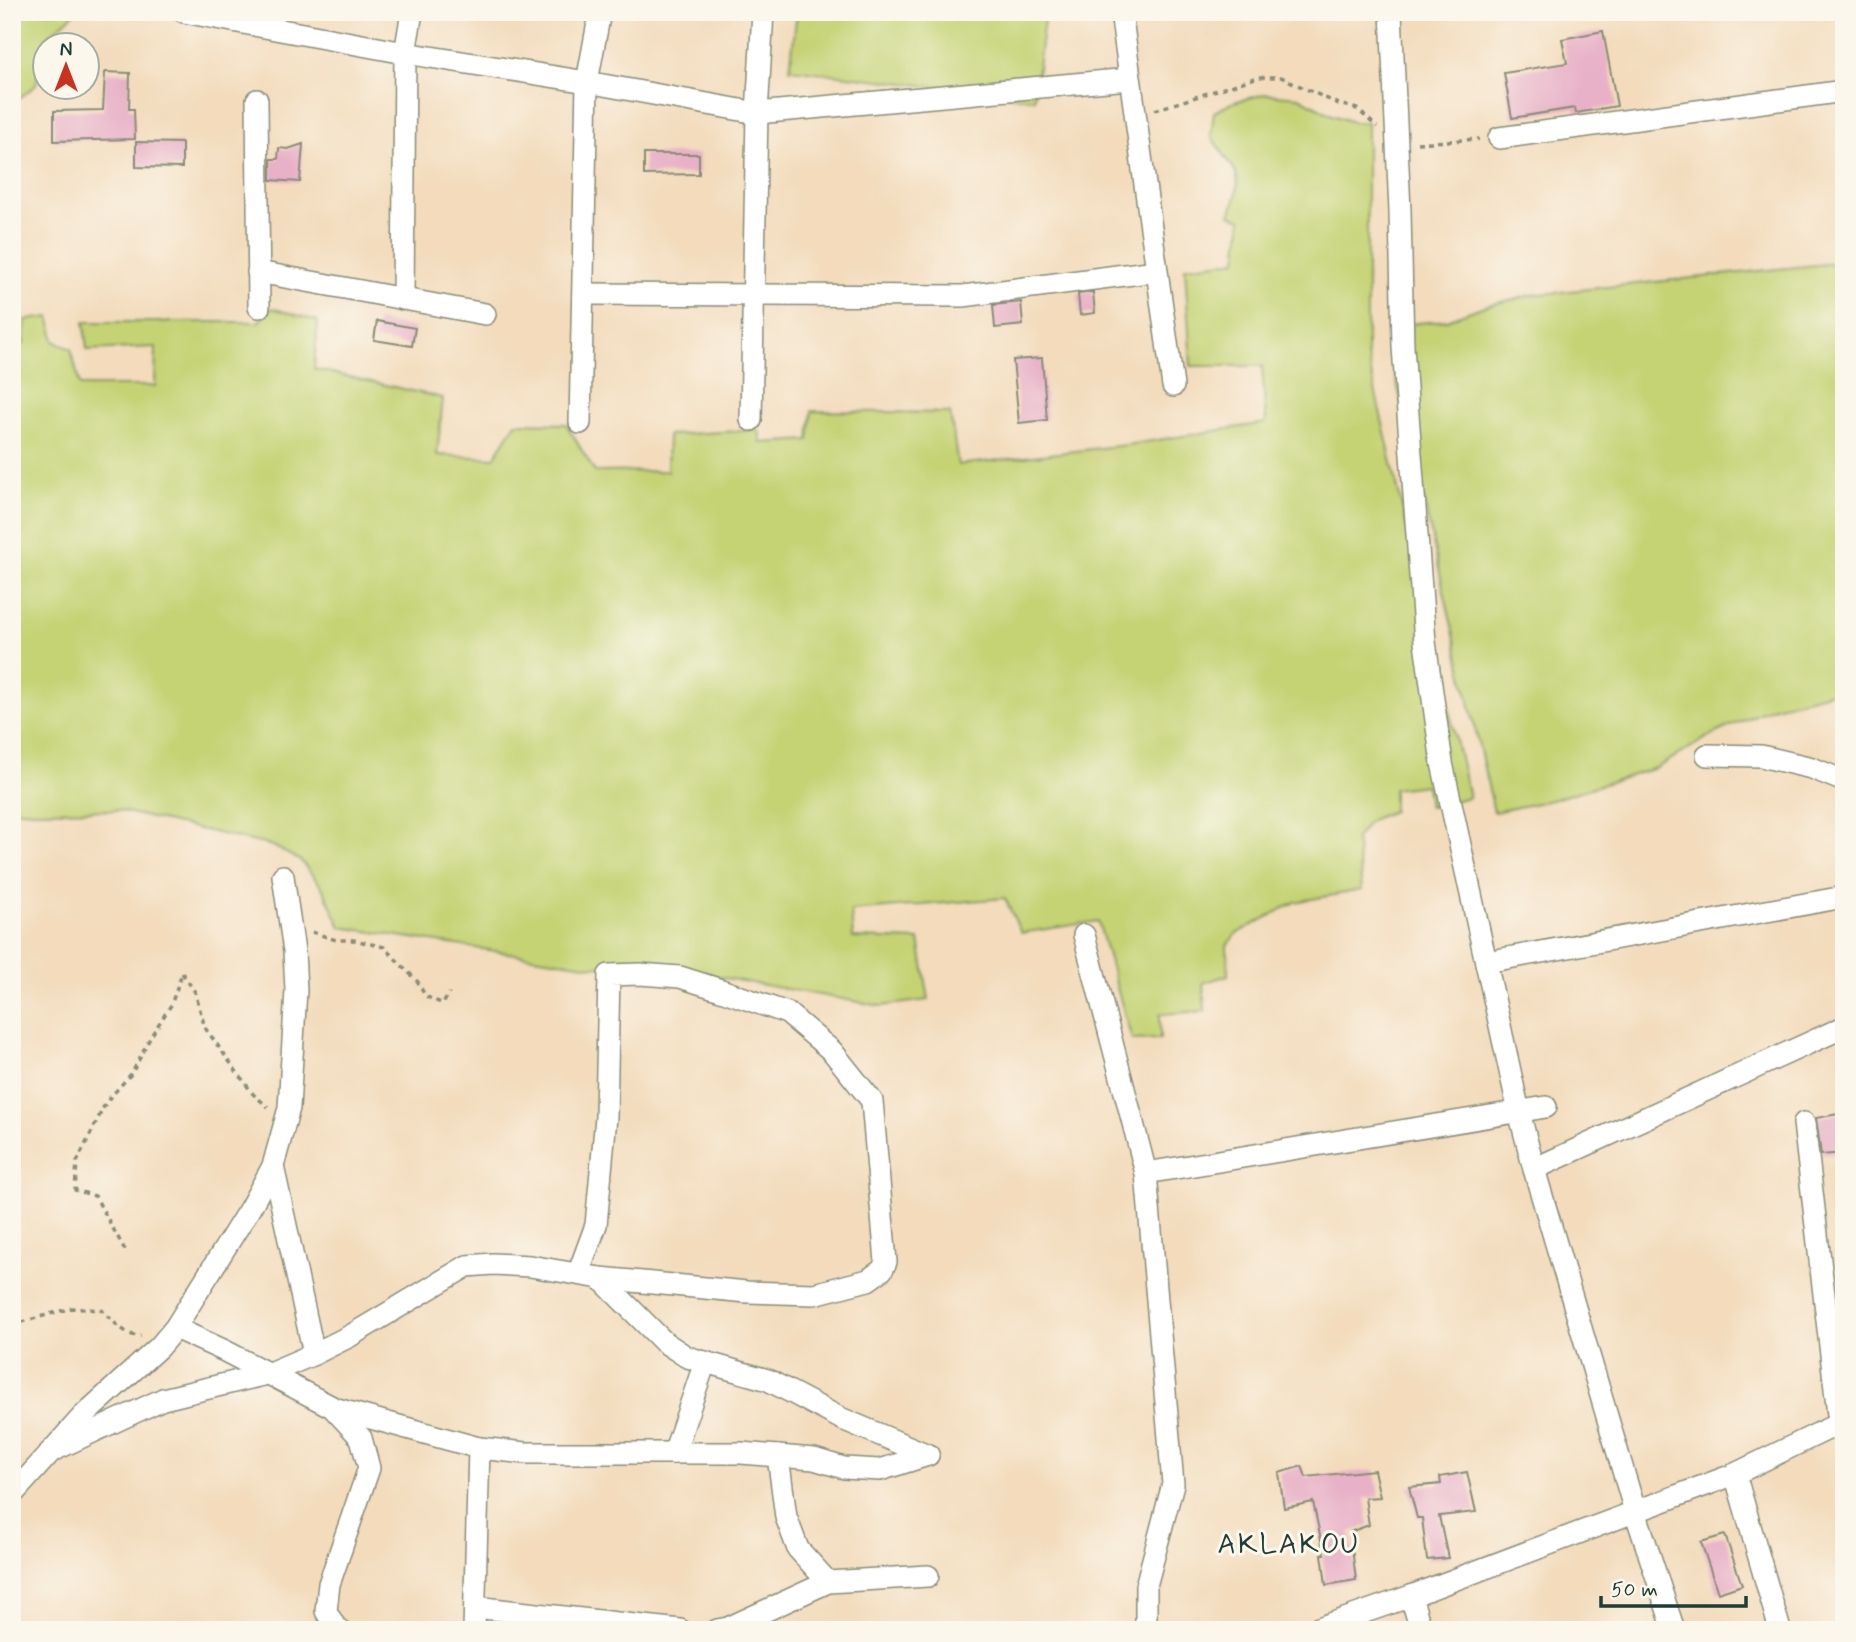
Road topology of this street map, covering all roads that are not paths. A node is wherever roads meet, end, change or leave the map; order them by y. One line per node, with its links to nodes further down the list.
1 (184, 12): 7 (street)
2 (412, 12): 7 (street)
3 (600, 12): 9 (street)
4 (763, 12): 12 (street)
5 (1121, 12): 8 (street)
6 (1391, 12): 29 (street)
7 (405, 53): 9 (street); 18 (street)
8 (1129, 79): 12 (street); 14 (street)
9 (587, 82): 12 (street); 16 (street)
10 (1844, 91): 13 (street)
11 (257, 100): 15 (street)
12 (757, 113): 17 (street)
13 (1499, 138)
14 (1156, 271): 17 (street); 21 (street)
15 (258, 272): 18 (street); 19 (street)
16 (584, 294): 17 (street); 23 (street)
17 (754, 295): 22 (street)
18 (403, 299): 20 (street)
19 (258, 307)
20 (485, 314)
21 (1173, 386)
22 (751, 420)
23 (580, 423)
24 (1707, 755): 25 (street)
25 (1844, 781)
26 (282, 876): 34 (street)
27 (1844, 897): 29 (street)
28 (1084, 934): 36 (street)
29 (1486, 962): 32 (street)
30 (1844, 1027): 35 (street)
31 (1546, 1107): 32 (street)
32 (1519, 1112): 35 (street); 36 (street)
33 (1804, 1123): 44 (street)
34 (273, 1166): 39 (street); 40 (street)
35 (1534, 1169): 51 (street)
36 (1146, 1173): 60 (street)
37 (578, 1274): 38 (street); 38 (street); 40 (street)
38 (600, 1278): 41 (street)
39 (176, 1328): 42 (street); 46 (street)
40 (314, 1354): 42 (street)
41 (705, 1362): 47 (street); 48 (street)
42 (267, 1374): 43 (street); 46 (street)
43 (334, 1408): 45 (street); 56 (street)
44 (1841, 1422): 49 (street)
45 (480, 1448): 47 (street); 55 (street)
46 (51, 1452): 50 (street)
47 (674, 1453): 48 (street)
48 (778, 1456): 53 (street)
49 (1735, 1474): 51 (street); 64 (street)
50 (12, 1495)
51 (1635, 1511): 54 (street); 63 (street)
52 (928, 1576): 53 (street)
53 (828, 1582): 59 (street)
54 (1411, 1596): 61 (street); 62 (street)
55 (475, 1607): 57 (street); 58 (street)
56 (339, 1630)
57 (474, 1630)
58 (680, 1630)
59 (718, 1630)
60 (1146, 1630)
61 (1313, 1630)
62 (1421, 1630)
63 (1674, 1630)
64 (1780, 1630)

